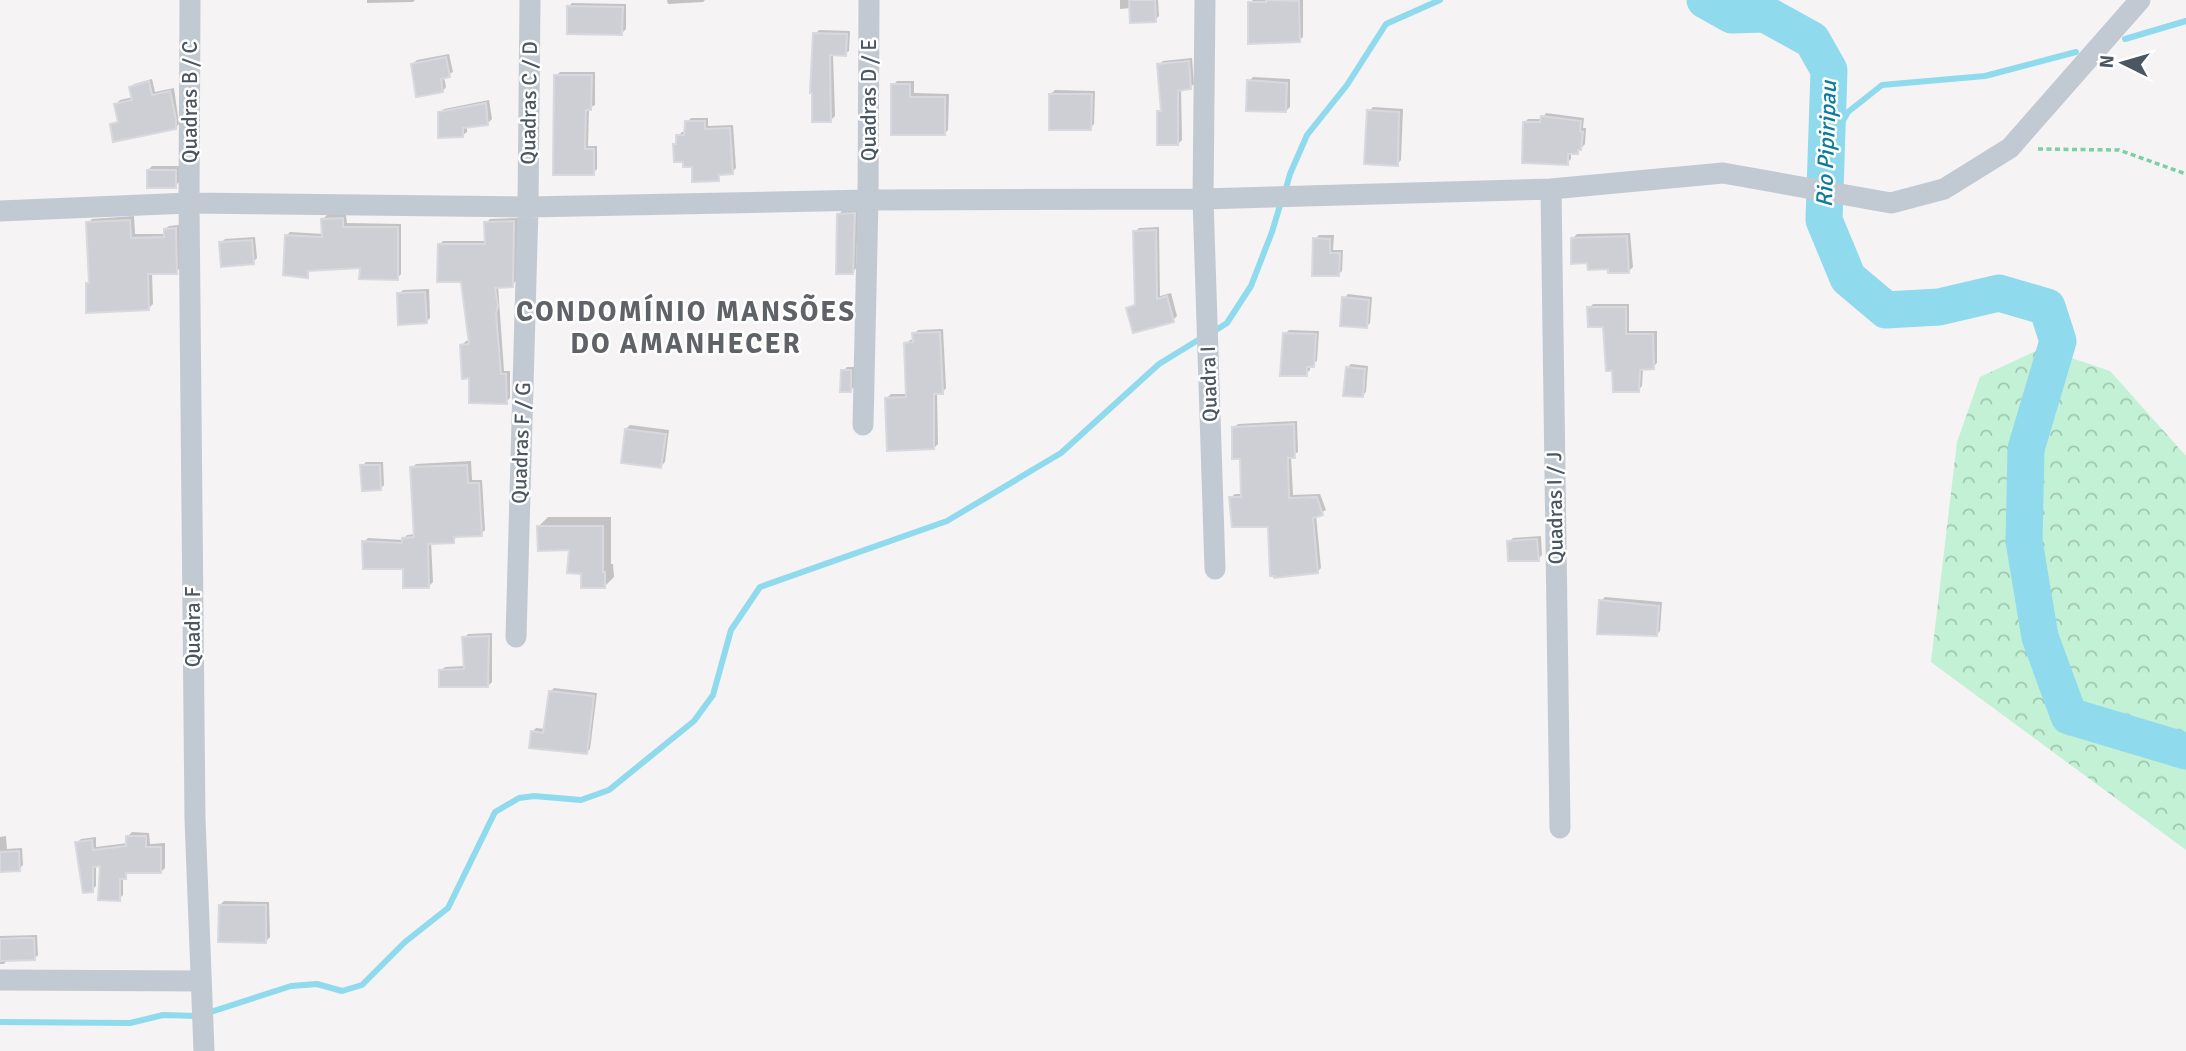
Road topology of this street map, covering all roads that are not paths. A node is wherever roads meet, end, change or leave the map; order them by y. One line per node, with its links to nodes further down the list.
1 (190, 0): 9 (street, Quadras B / C)
2 (530, 0): 10 (street, Quadras C / D)
3 (869, 0): 8 (street, Quadras D / E)
4 (1205, 0): 7 (street, Quadra I)
5 (2140, 0): 6 (street)
6 (1550, 188): 7 (street); 15 (street, Quadras I / J)
7 (1203, 199): 8 (street); 13 (street, Quadra I)
8 (869, 200): 10 (street); 12 (street, Quadras D / E)
9 (189, 203): 10 (street); 11 (street); 17 (street, Quadra F)
10 (528, 206): 14 (street, Quadras F / G)
11 (0, 211)
12 (863, 425)
13 (1215, 569)
14 (516, 637)
15 (1560, 828)
16 (0, 979): 17 (street)
17 (201, 981): 18 (street, Quadra F)
18 (204, 1051)

